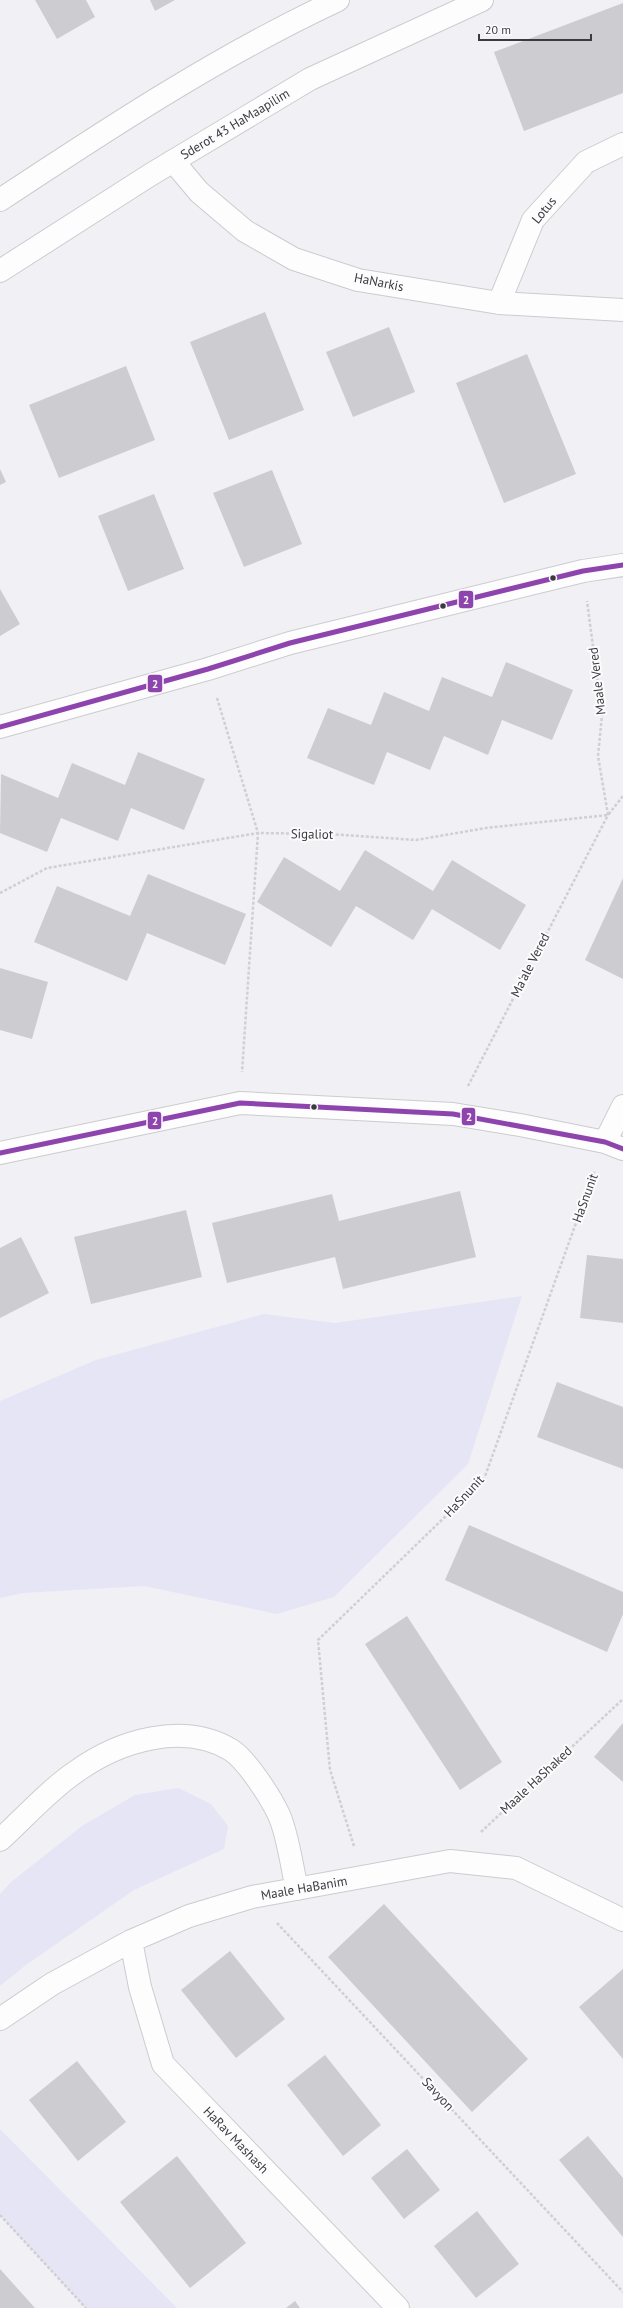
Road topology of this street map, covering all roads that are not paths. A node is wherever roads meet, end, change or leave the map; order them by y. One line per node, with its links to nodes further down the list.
1 (338, 0): 5 (street)
2 (482, 0): 4 (street, Sderot 43 HaMaapilim)
3 (623, 144): 7 (street, Lotus)
4 (173, 161): 6 (street, Sderot 43 HaMaapilim); 7 (street, HaNarkis)
5 (0, 200)
6 (0, 271)
7 (499, 303): 8 (street, HaNarkis)
8 (623, 310)
9 (623, 565): 10 (street)
10 (0, 727)
11 (623, 1106): 12 (street)
12 (614, 1146): 13 (street)
13 (0, 1153)
14 (0, 1840): 15 (street)
15 (297, 1889): 16 (street, Maale HaBanim); 17 (street, Maale HaBanim)
16 (623, 1920)
17 (131, 1941): 18 (street, Maale HaBanim); 19 (street, HaRav Mashash)
18 (0, 2019)
19 (398, 2308)

